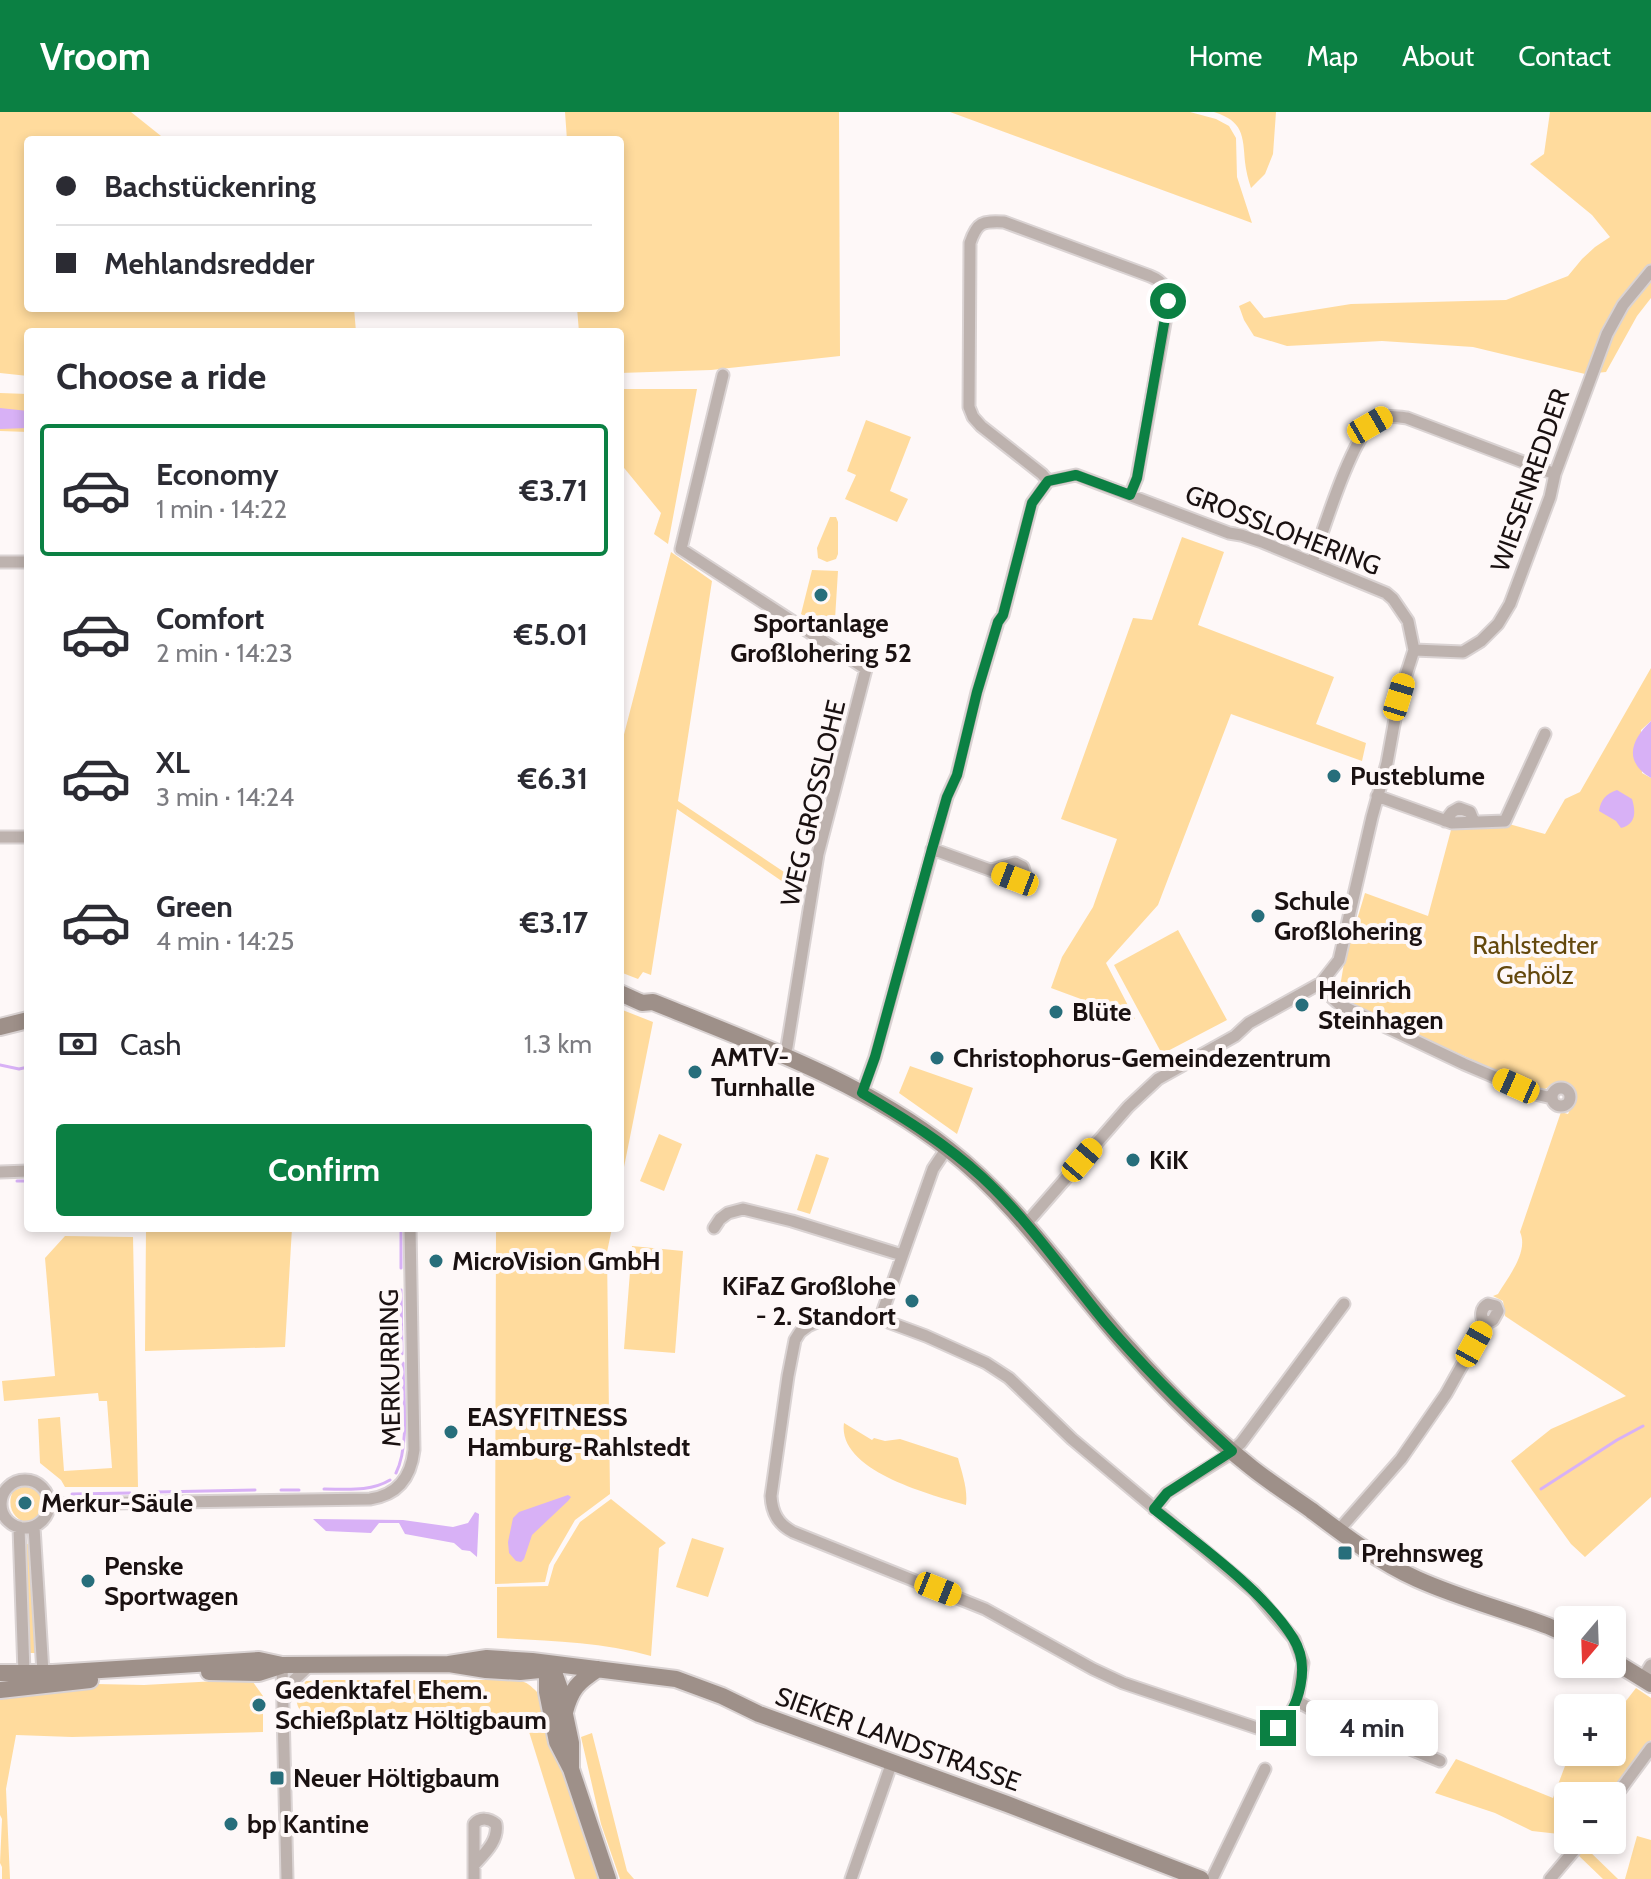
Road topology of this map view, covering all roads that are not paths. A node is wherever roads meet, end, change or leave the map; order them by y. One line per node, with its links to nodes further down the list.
1 (1651, 271): 3 (street, WIESENREDDER)
2 (723, 375): 22 (street, WEG GROSSLOHE)
3 (1555, 474): 8 (street); 9 (street, WIESENREDDER)
4 (1048, 481): 5 (street, GROSSLOHERING); 5 (street); 14 (street)
5 (1130, 495): 8 (street, GROSSLOHERING)
6 (0, 562): 7 (street)
7 (24, 562)
8 (1312, 562): 9 (street, GROSSLOHERING)
9 (1414, 650): 11 (street)
10 (1545, 734): 11 (street)
11 (1377, 796): 16 (street)
12 (0, 837): 13 (street)
13 (24, 837)
14 (932, 849): 15 (street); 23 (street)
15 (992, 870)
16 (1321, 983): 24 (street); 28 (street)
17 (624, 987): 19 (main road)
18 (624, 995): 19 (main road)
19 (653, 1002): 22 (main road)
20 (24, 1021): 21 (main road)
21 (0, 1027)
22 (783, 1056): 23 (main road)
23 (862, 1093): 25 (main road)
24 (1552, 1098)
25 (947, 1148): 28 (main road); 31 (street)
26 (24, 1171): 27 (street)
27 (0, 1172)
28 (1026, 1224): 35 (main road)
29 (714, 1228): 31 (street)
30 (410, 1232): 36 (street, MERKURRING)
31 (902, 1255): 33 (street)
32 (1344, 1304): 35 (street)
33 (880, 1319): 38 (street); 57 (street)
34 (1485, 1324): 41 (street)
35 (1232, 1451): 38 (street); 41 (main road)
36 (49, 1504): 37 (street); 40 (street)
37 (0, 1507): 39 (street)
38 (1154, 1509): 57 (street)
39 (19, 1527): 40 (street); 54 (street)
40 (34, 1527): 51 (street)
41 (1338, 1531): 42 (main road)
42 (1554, 1629)
43 (282, 1665): 44 (main road, SIEKER LANDSTRASSE); 51 (main road, SIEKER LANDSTRASSE); 52 (main road, SIEKER LANDSTRASSE); 58 (street)
44 (310, 1665): 47 (main road, SIEKER LANDSTRASSE); 58 (street)
45 (574, 1666): 47 (main road, SIEKER LANDSTRASSE); 48 (main road, SIEKER LANDSTRASSE); 49 (main road, SIEKER LANDSTRASSE)
46 (1626, 1666): 53 (main road)
47 (526, 1667): 48 (main road, SIEKER LANDSTRASSE); 56 (main road)
48 (550, 1669): 56 (main road); 59 (main road)
49 (598, 1669): 59 (main road); 62 (main road, SIEKER LANDSTRASSE)
50 (0, 1673): 54 (main road, SIEKER LANDSTRASSE)
51 (43, 1673): 54 (main road, SIEKER LANDSTRASSE)
52 (259, 1673): 54 (main road, SIEKER LANDSTRASSE); 58 (street)
53 (1648, 1676)
54 (28, 1680): 55 (main road, SIEKER LANDSTRASSE)
55 (0, 1690)
56 (547, 1692): 63 (main road)
57 (1297, 1701): 61 (street)
58 (283, 1705): 68 (street)
59 (565, 1714): 63 (main road)
60 (1651, 1748): 65 (street)
61 (1440, 1761)
62 (892, 1762): 71 (street); 72 (main road, SIEKER LANDSTRASSE)
63 (571, 1769): 70 (main road)
64 (1265, 1769): 73 (street)
65 (1626, 1782)
66 (1571, 1854): 74 (street)
67 (474, 1865): 69 (street)
68 (287, 1879)
69 (474, 1879)
70 (608, 1879)
71 (851, 1879)
72 (1199, 1879)
73 (1212, 1879)
74 (1550, 1879)

